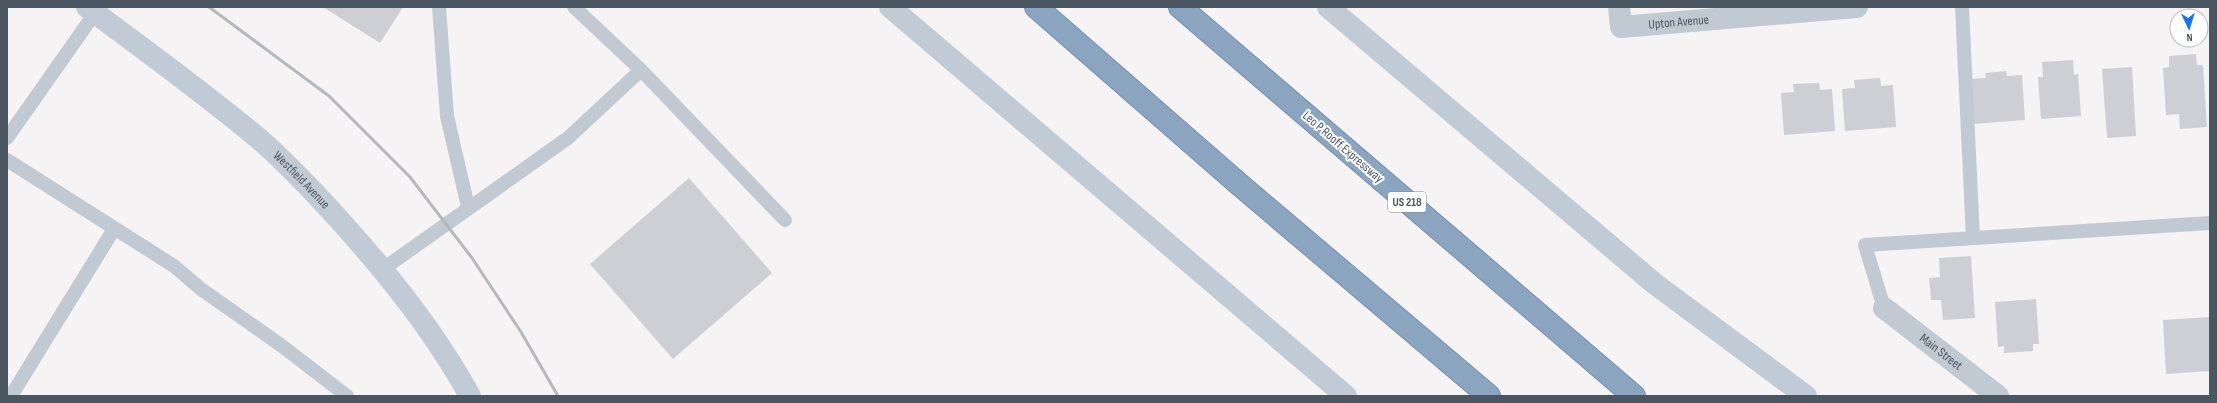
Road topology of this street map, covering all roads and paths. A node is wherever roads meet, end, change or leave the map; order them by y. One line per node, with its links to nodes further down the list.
1 (439, 7): 14 (lane)
2 (574, 7): 11 (lane)
3 (890, 7): 24 (street)
4 (1036, 7): 25 (highway)
5 (1180, 7): 26 (highway, Leo P Rooff Expressway / US 218)
6 (1328, 7): 27 (street)
7 (1857, 7): 10 (street, Upton Avenue)
8 (1962, 7): 18 (lane)
9 (91, 10): 12 (lane); 19 (street, Westfield Avenue)
10 (1620, 17)
11 (641, 70): 14 (lane); 15 (lane)
12 (7, 138)
13 (7, 160): 17 (lane)
14 (468, 207): 19 (lane)
15 (785, 220)
16 (2210, 223): 18 (lane)
17 (114, 228): 21 (lane); 22 (lane)
18 (1973, 238): 20 (lane)
19 (383, 270): 23 (street, Westfield Avenue)
20 (1884, 308): 28 (street, Main Street)
21 (12, 396)
22 (347, 396)
23 (470, 396)
24 (1346, 396)
25 (1489, 396)
26 (1634, 396)
27 (1806, 396)
28 (1998, 396)

